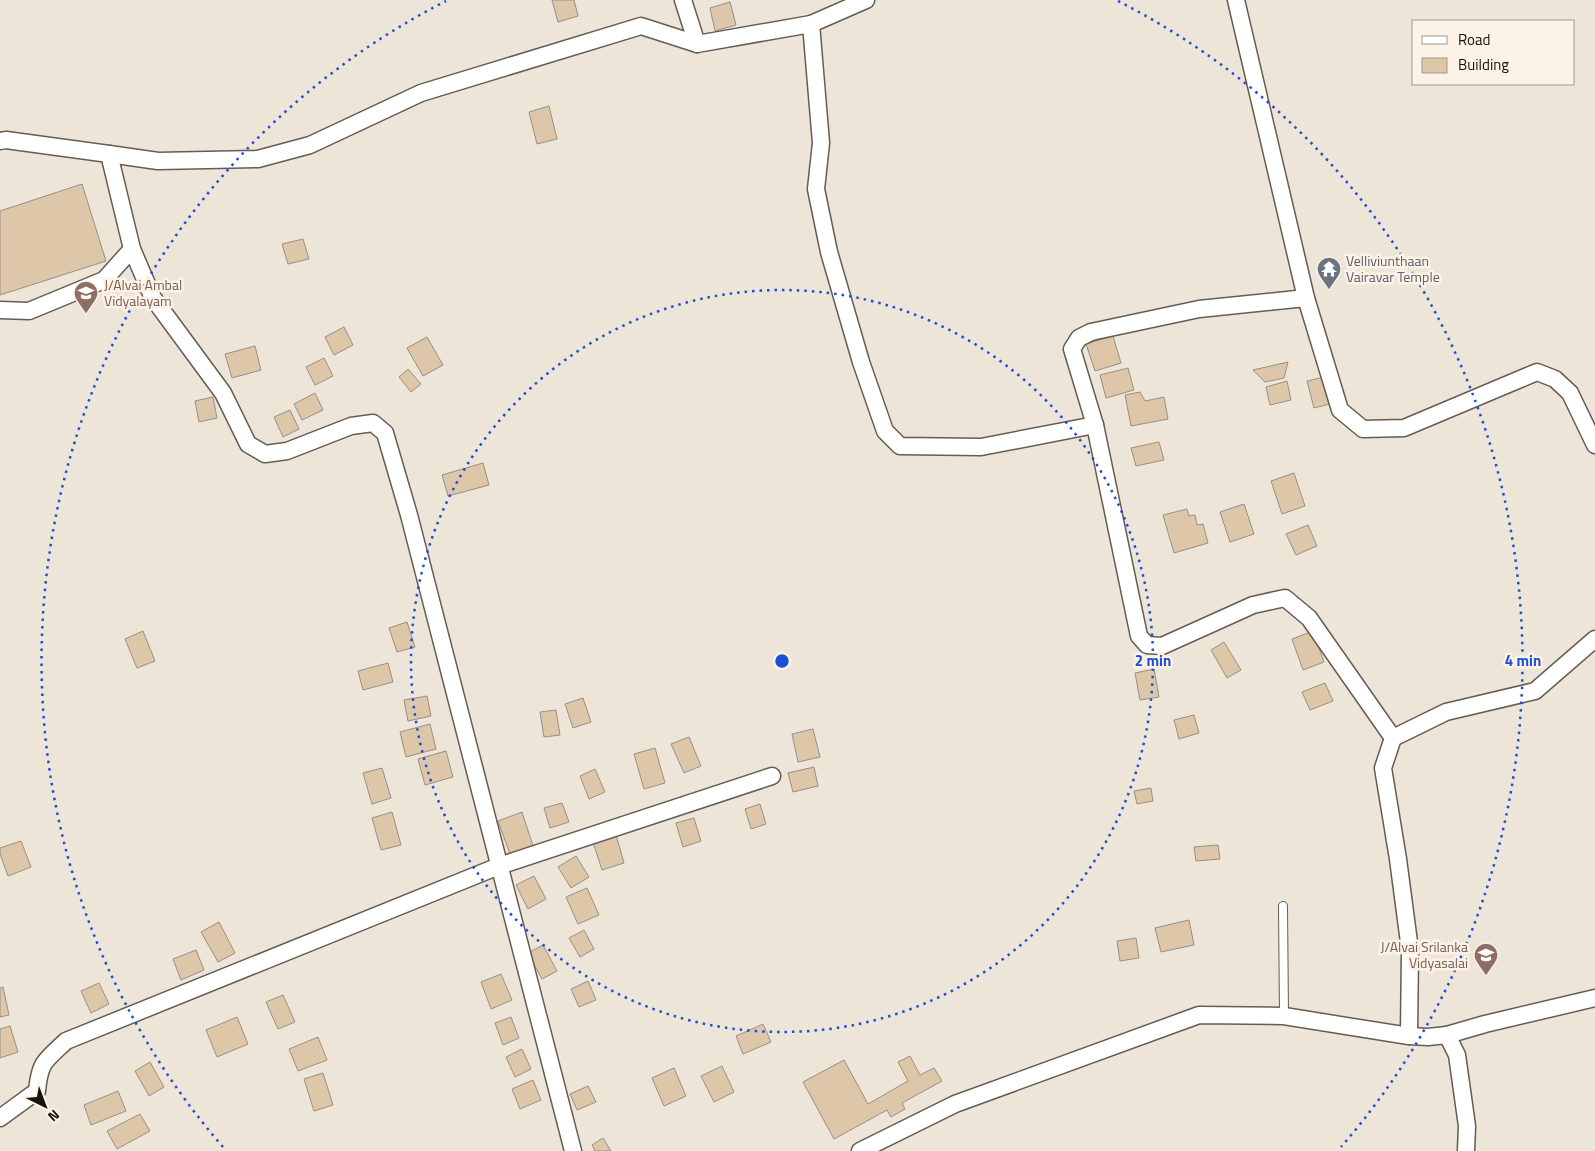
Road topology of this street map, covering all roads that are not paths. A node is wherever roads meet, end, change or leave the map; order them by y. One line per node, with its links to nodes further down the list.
1 (683, 0): 5 (street)
2 (866, 0): 4 (street)
3 (1236, 0): 9 (street)
4 (811, 24): 5 (street); 11 (street)
5 (697, 44): 7 (street)
6 (0, 141): 7 (street)
7 (109, 154): 8 (street)
8 (132, 250): 10 (street); 16 (street)
9 (1306, 298): 11 (street); 12 (street)
10 (0, 310)
11 (1095, 425): 14 (street)
12 (1595, 445)
13 (1595, 639): 14 (street)
14 (1392, 738): 21 (street)
15 (772, 776): 16 (street)
16 (499, 866): 22 (street); 23 (street)
17 (1283, 906): 19 (lane)
18 (1595, 998): 20 (street)
19 (1284, 1016): 21 (street); 24 (street)
20 (1447, 1035): 21 (street); 25 (street)
21 (1409, 1036)
22 (0, 1118)
23 (573, 1151)
24 (860, 1151)
25 (1466, 1151)

